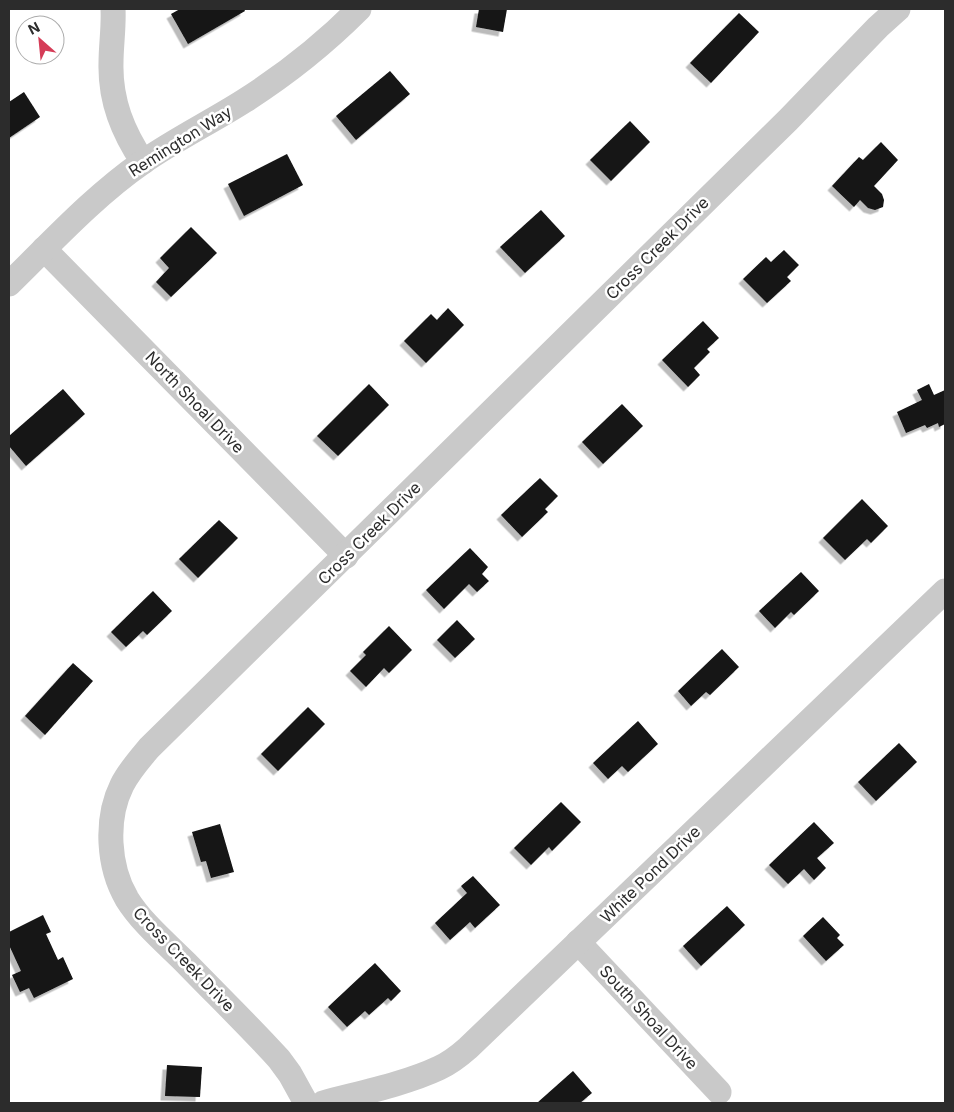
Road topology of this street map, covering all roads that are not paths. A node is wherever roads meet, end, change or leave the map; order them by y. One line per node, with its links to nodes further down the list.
1 (113, 9): 4 (street)
2 (359, 9): 4 (street, Remington Way)
3 (898, 9): 7 (street, Cross Creek Drive)
4 (143, 162): 5 (street, Remington Way)
5 (44, 249): 6 (street, Remington Way); 7 (street, North Shoal Drive)
6 (9, 284)
7 (346, 556): 11 (street, Cross Creek Drive)
8 (945, 591): 9 (street, White Pond Drive)
9 (578, 942): 10 (street, South Shoal Drive); 12 (street, White Pond Drive)
10 (719, 1092)
11 (306, 1103)
12 (323, 1103)

